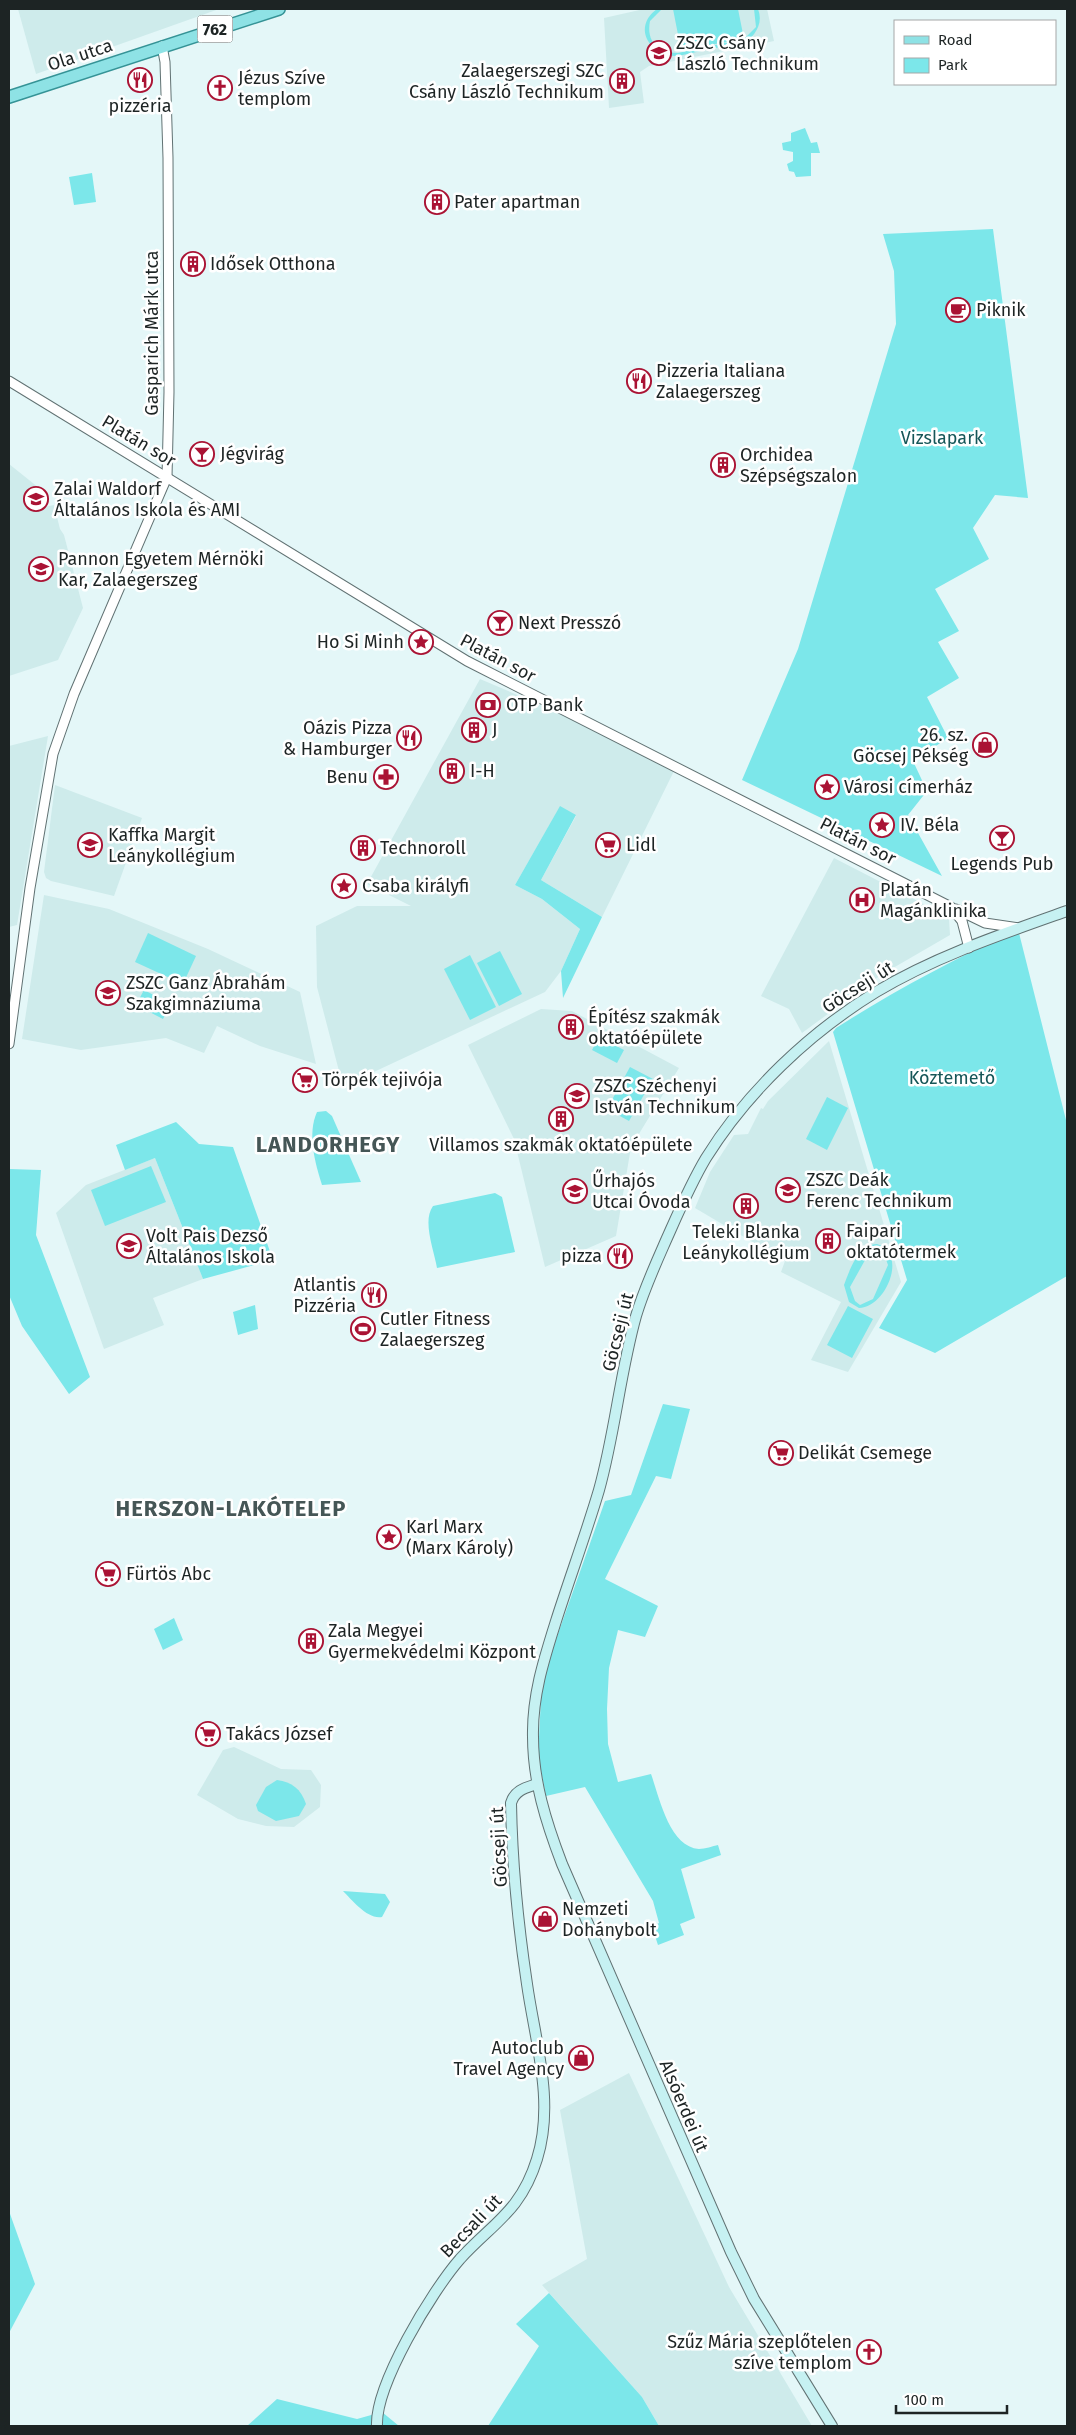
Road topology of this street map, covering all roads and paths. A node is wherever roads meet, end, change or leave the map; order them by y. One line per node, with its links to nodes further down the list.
1 (279, 9): 2 (main road, 762)
2 (162, 46): 3 (main road, Ola utca / 762); 5 (street, Gasparich Márk utca)
3 (9, 96)
4 (9, 382): 5 (street, Platán sor)
5 (167, 477): 6 (street, Platán sor); 10 (street, Gasparich Márk utca)
6 (952, 907): 8 (street, Platán sor); 9 (street)
7 (1067, 911): 8 (main road, Göcseji út)
8 (1020, 928): 9 (main road, Göcseji út)
9 (969, 948): 11 (main road, Göcseji út)
10 (9, 1044)
11 (537, 1784): 12 (main road, Göcseji út); 14 (main road, Alsóerdei út)
12 (522, 1947): 13 (main road, Becsali út)
13 (377, 2426)
14 (832, 2426)

